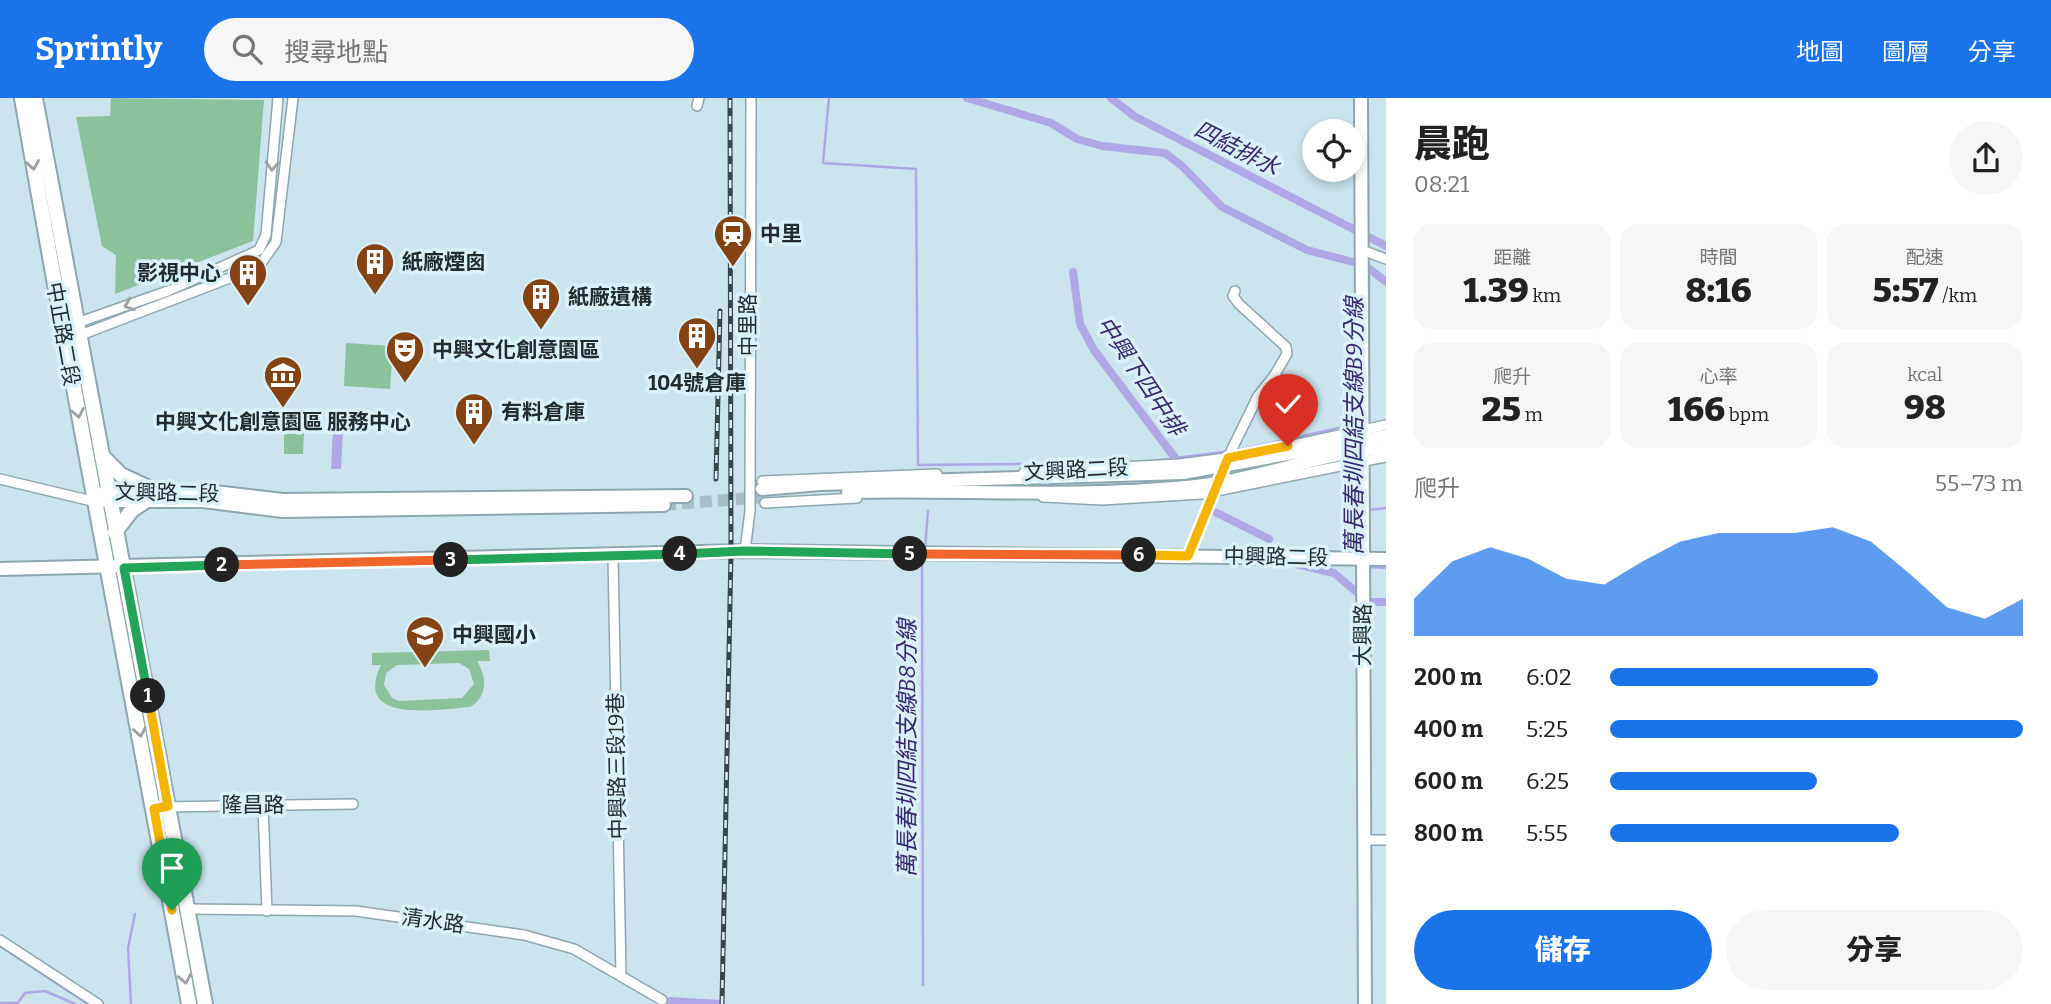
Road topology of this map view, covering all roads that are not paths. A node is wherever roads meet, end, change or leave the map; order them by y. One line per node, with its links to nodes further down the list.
1 (22, 98): 10 (main road, 中正路二段, one-way to 10)
2 (35, 98): 10 (main road, 中正路二段)
3 (278, 98): 10 (street, one-way to 10)
4 (293, 98): 10 (street)
5 (751, 98): 25 (street, 中里路)
6 (1361, 98): 7 (street, 大興路)
7 (1362, 255): 8 (street); 13 (street, 大興路)
8 (1386, 259)
9 (1235, 291): 17 (street)
10 (71, 332): 15 (main road, 中正路二段); 22 (main road, 中正路二段, one-way to 22)
11 (1386, 425): 13 (street, 文興路二段)
12 (1386, 436): 13 (street, 文興路二段)
13 (1364, 444): 14 (street, 文興路二段); 16 (street, 文興路二段); 17 (street, 文興路二段); 19 (street, 文興路二段); 28 (street, 大興路)
14 (1386, 448)
15 (102, 456): 20 (main road); 22 (main road, 中正路二段)
16 (1386, 457)
17 (1226, 463): 19 (street); 19 (street, 文興路二段)
18 (0, 478): 22 (street)
19 (1216, 487): 27 (street)
20 (148, 494): 21 (street, 文興路二段); 22 (street, 文興路二段); 23 (street, 文興路二段); 24 (main road)
21 (686, 496)
22 (105, 497): 24 (main road, 中正路二段); 30 (main road, 中正路二段)
23 (664, 505)
24 (115, 533): 30 (main road, 中正路二段)
25 (745, 551): 26 (street, 中興路二段); 27 (street, 中興路二段)
26 (612, 556): 30 (street, 中興路二段); 40 (street, 中興路三段19巷)
27 (1188, 556): 28 (street, 中興路二段)
28 (1363, 558): 29 (street, 中興路二段); 35 (street, 大興路)
29 (1386, 559)
30 (117, 568): 31 (street, 中興路二段); 34 (main road)
31 (0, 569)
32 (354, 804): 33 (street, 隆昌路)
33 (263, 806): 34 (street, 隆昌路); 38 (street)
34 (161, 808): 37 (main road); 43 (main road, one-way to 43)
35 (1364, 840): 36 (street); 45 (street, 大興路)
36 (1386, 840)
37 (188, 909): 38 (street, 清水路); 44 (main road)
38 (267, 911): 40 (street, 清水路)
39 (0, 940): 42 (street)
40 (621, 976): 41 (street, 清水路)
41 (662, 1000)
42 (97, 1004)
43 (189, 1004)
44 (205, 1004)
45 (1364, 1004)

